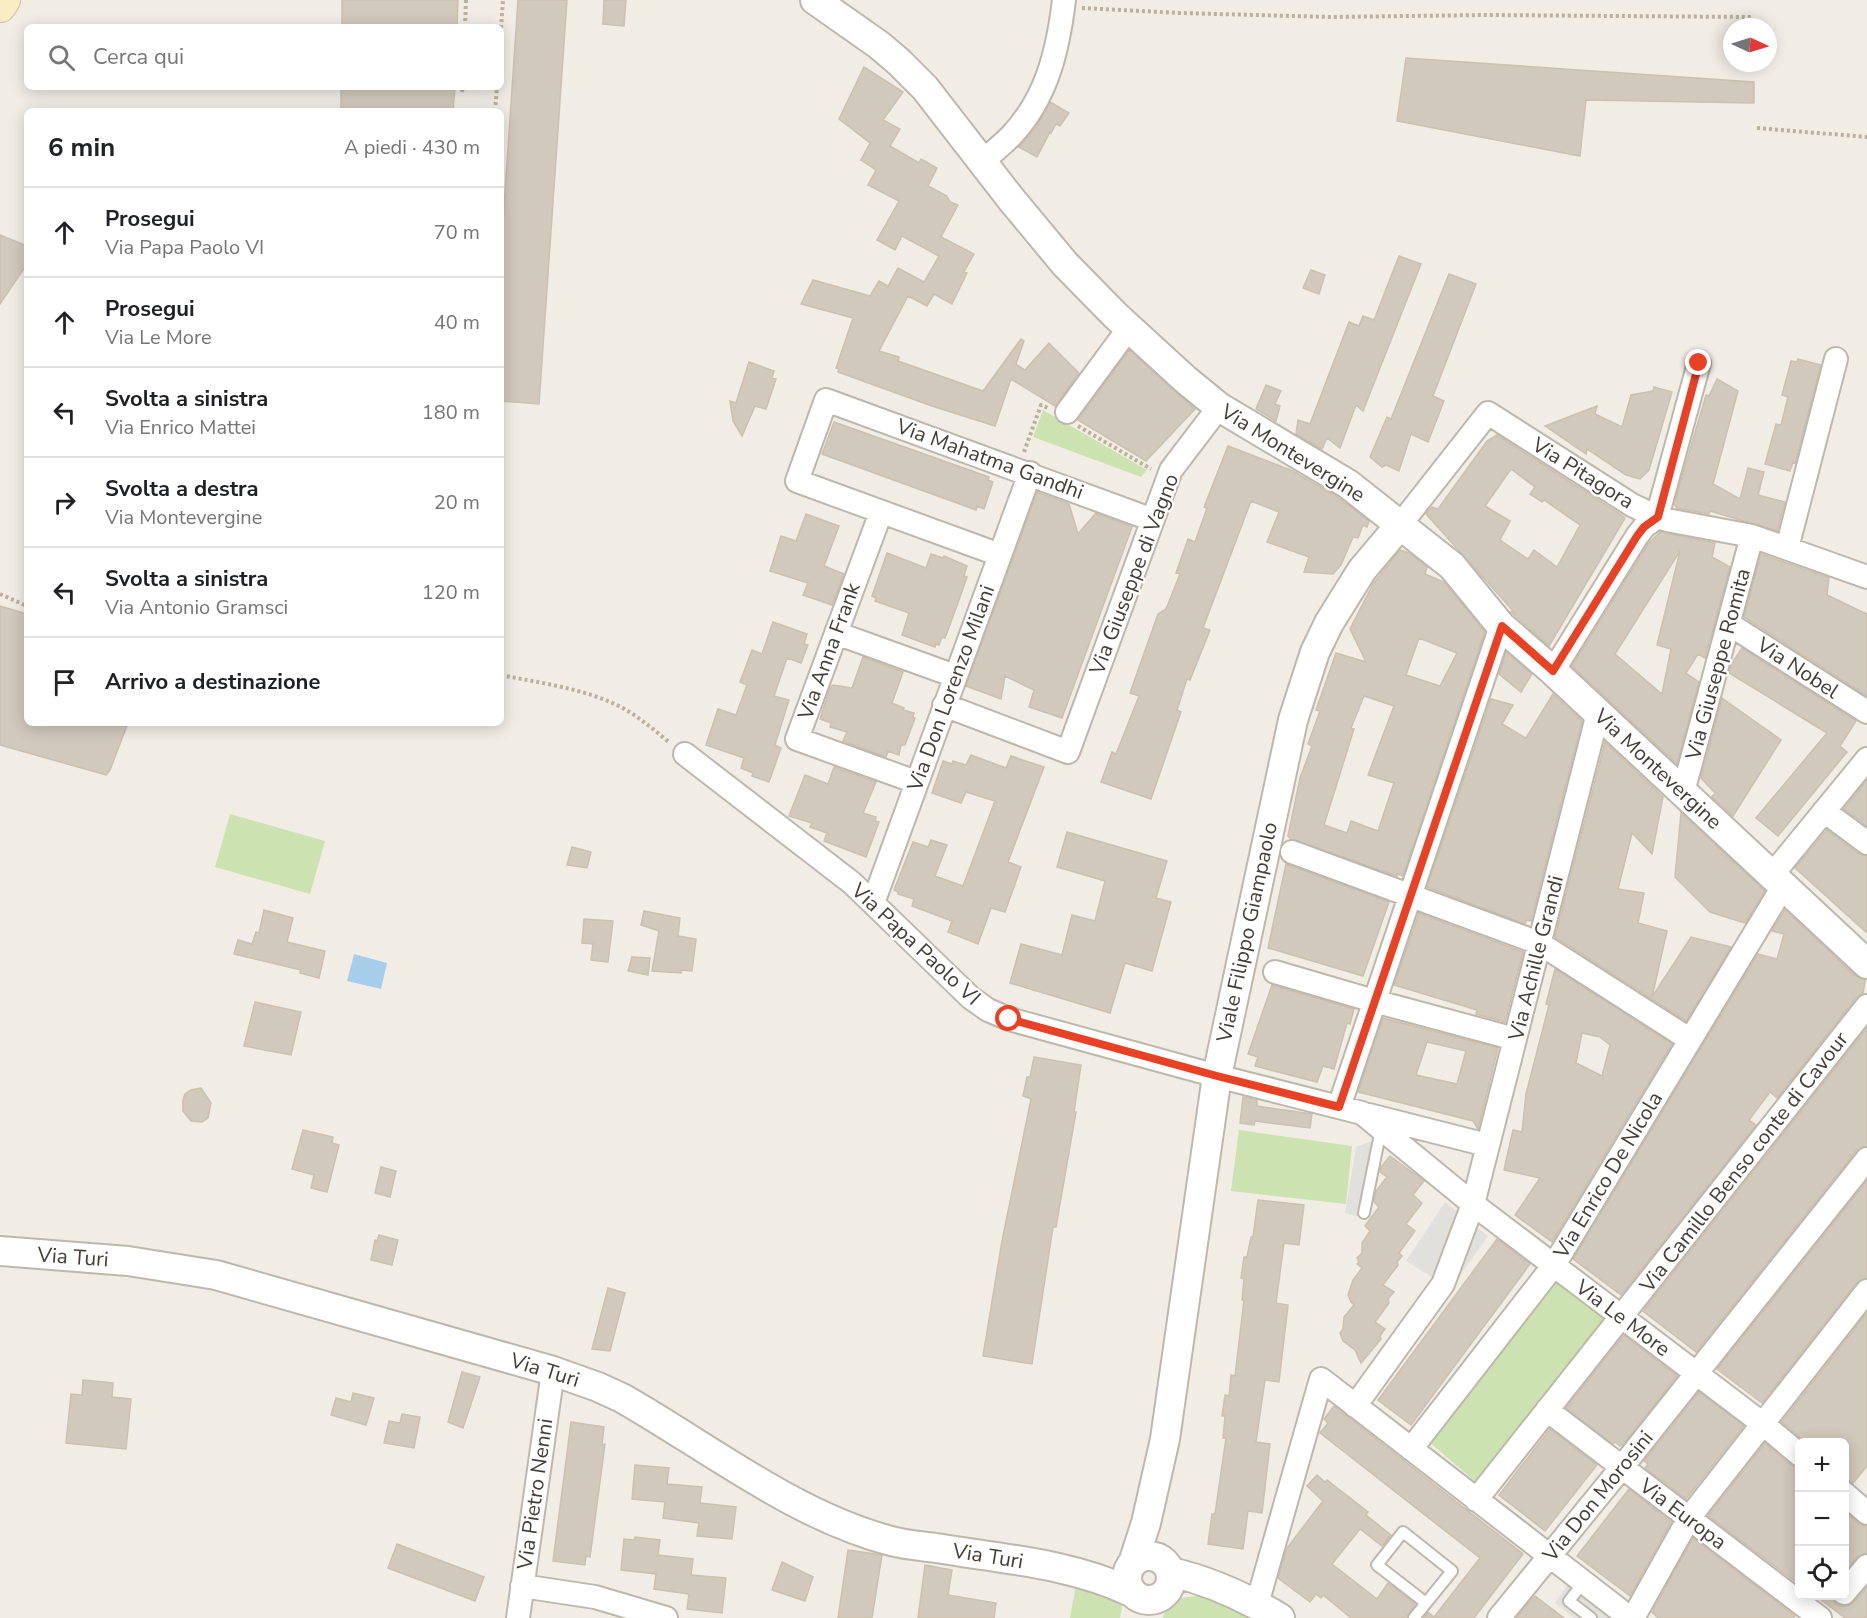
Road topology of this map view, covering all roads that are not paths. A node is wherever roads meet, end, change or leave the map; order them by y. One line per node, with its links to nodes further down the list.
1 (4, 0): 4 (main road)
2 (815, 0): 5 (street, Via Montevergine)
3 (1064, 3): 5 (street)
4 (0, 6)
5 (982, 161): 6 (street, Via Montevergine)
6 (1129, 328): 9 (street, Via Montevergine); 10 (street)
7 (1836, 359): 17 (street)
8 (1699, 363): 13 (street)
9 (1219, 407): 14 (street, Via Giuseppe di Vagno); 15 (street, Via Montevergine)
10 (1065, 416)
11 (1024, 471): 12 (street, Via Mahatma Gandhi); 14 (street, Via Mahatma Gandhi); 18 (street, Via Don Lorenzo Milani)
12 (881, 512): 18 (street); 22 (street, Via Anna Frank)
13 (1658, 517): 15 (street, Via Pitagora); 16 (street, Via Pitagora); 23 (street)
14 (1153, 520): 25 (street, Via Giuseppe di Vagno)
15 (1400, 525): 21 (street, Via Montevergine); 45 (street, Viale Filippo Giampaolo)
16 (1752, 536): 17 (street, Via Pitagora); 20 (street, Via Giuseppe Romita)
17 (1787, 548): 19 (street, Via Pitagora)
18 (1000, 555): 24 (street, Via Don Lorenzo Milani)
19 (1867, 577)
20 (1729, 624): 26 (street, Via Nobel); 31 (street, Via Giuseppe Romita)
21 (1502, 626): 23 (street, Via Montevergine); 36 (street)
22 (836, 633): 24 (street); 30 (street, Via Anna Frank)
23 (1553, 671): 27 (street, Via Montevergine)
24 (955, 676): 25 (street, Via Don Lorenzo Milani)
25 (945, 705): 30 (street, Via Don Lorenzo Milani)
26 (1867, 712)
27 (1598, 713): 31 (street, Via Montevergine); 38 (street, Via Achille Grandi)
28 (685, 754): 37 (street, Via Papa Paolo VI)
29 (1867, 759): 32 (street, Via Enrico De Nicola)
30 (916, 782): 37 (street, Via Don Lorenzo Milani)
31 (1683, 792): 35 (street, Via Montevergine)
32 (1824, 811): 33 (street); 35 (street, Via Enrico De Nicola)
33 (1867, 843)
34 (1292, 852): 36 (street)
35 (1778, 880): 39 (street, Via Montevergine); 44 (street, Via Enrico De Nicola)
36 (1410, 896): 38 (street); 41 (street)
37 (873, 903): 45 (street, Via Papa Paolo VI)
38 (1539, 943): 43 (street, Via Achille Grandi); 44 (street)
39 (1867, 964)
40 (1275, 972): 41 (street)
41 (1374, 1001): 43 (street); 46 (street)
42 (1867, 1006): 56 (street, Via Camillo Benso conte di Cavour)
43 (1515, 1039): 49 (street, Via Achille Grandi)
44 (1689, 1039): 54 (street, Via Enrico De Nicola)
45 (1217, 1076): 46 (street, Via Le More); 62 (street, Viale Filippo Giampaolo)
46 (1339, 1107): 47 (street, Via Le More)
47 (1362, 1113): 48 (street, Via Le More); 49 (street, Via Le More)
48 (1381, 1129): 51 (street, Via Le More); 52 (lane)
49 (1487, 1145): 51 (street, Via Achille Grandi)
50 (1867, 1159): 58 (street, Via Don Morosini)
51 (1473, 1203): 54 (street, Via Le More); 59 (street, Via Achille Grandi)
52 (1364, 1213)
53 (0, 1251): 57 (street, Via Turi)
54 (1554, 1265): 56 (street, Via Le More); 63 (street, Via Enrico De Nicola)
55 (1867, 1291): 61 (street)
56 (1621, 1317): 58 (street, Via Le More); 60 (street, Via Camillo Benso conte di Cavour)
57 (553, 1371): 72 (street, Via Pietro Nenni); 74 (street, Via Turi)
58 (1697, 1374): 61 (street, Via Le More); 65 (street, Via Don Morosini)
59 (1355, 1406): 63 (street); 77 (street)
60 (1547, 1410): 65 (street, Via Europa); 66 (street, Via Camillo Benso conte di Cavour)
61 (1763, 1424): 64 (street, Via Le More); 67 (street)
62 (1165, 1439): 69 (street, Viale Filippo Giampaolo); 74 (street, Viale Filippo Giampaolo)
63 (1411, 1449): 66 (street)
64 (1795, 1451)
65 (1622, 1467): 67 (street, Via Europa); 68 (street, Via Don Morosini)
66 (1476, 1500): 68 (street)
67 (1689, 1518): 83 (street); 84 (street, Via Europa)
68 (1549, 1556): 71 (street); 81 (street, Via Don Morosini)
69 (1166, 1566): 74 (street); 74 (street, Via Turi); 77 (street)
70 (1867, 1566): 73 (street)
71 (1583, 1583): 82 (lane); 83 (street)
72 (522, 1586): 78 (street, Via Pietro Nenni); 79 (street)
73 (1849, 1587)
74 (1141, 1593)
75 (1838, 1600): 84 (street)
76 (1426, 1603): 76 (lane); 80 (lane)
77 (1268, 1611)
78 (518, 1618)
79 (666, 1618)
80 (1414, 1618)
81 (1499, 1618)
82 (1591, 1618)
83 (1631, 1618)
84 (1821, 1618)

